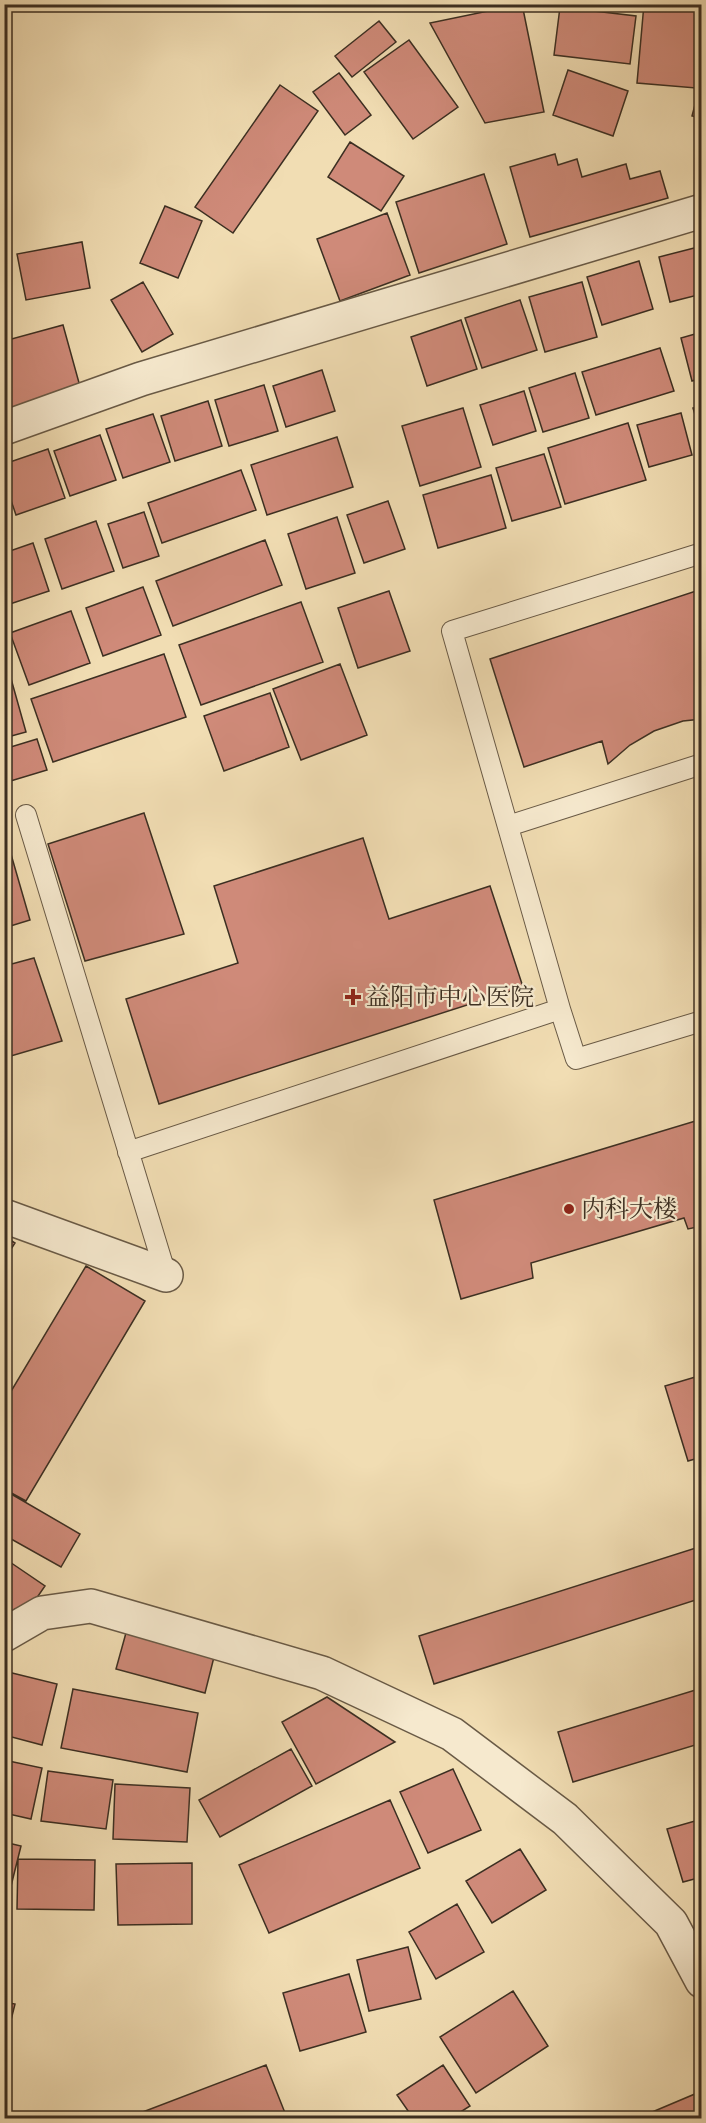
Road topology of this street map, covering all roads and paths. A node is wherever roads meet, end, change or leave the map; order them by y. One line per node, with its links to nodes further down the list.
1 (702, 211): 2 (street)
2 (4, 428)
3 (702, 553): 6 (lane)
4 (702, 765): 6 (lane)
5 (26, 815): 9 (lane)
6 (508, 826): 7 (lane)
7 (560, 1009): 8 (lane); 9 (lane)
8 (702, 1021)
9 (128, 1152): 11 (lane)
10 (4, 1216): 11 (street)
11 (166, 1275)
12 (4, 1635): 13 (street)
13 (702, 1981)

